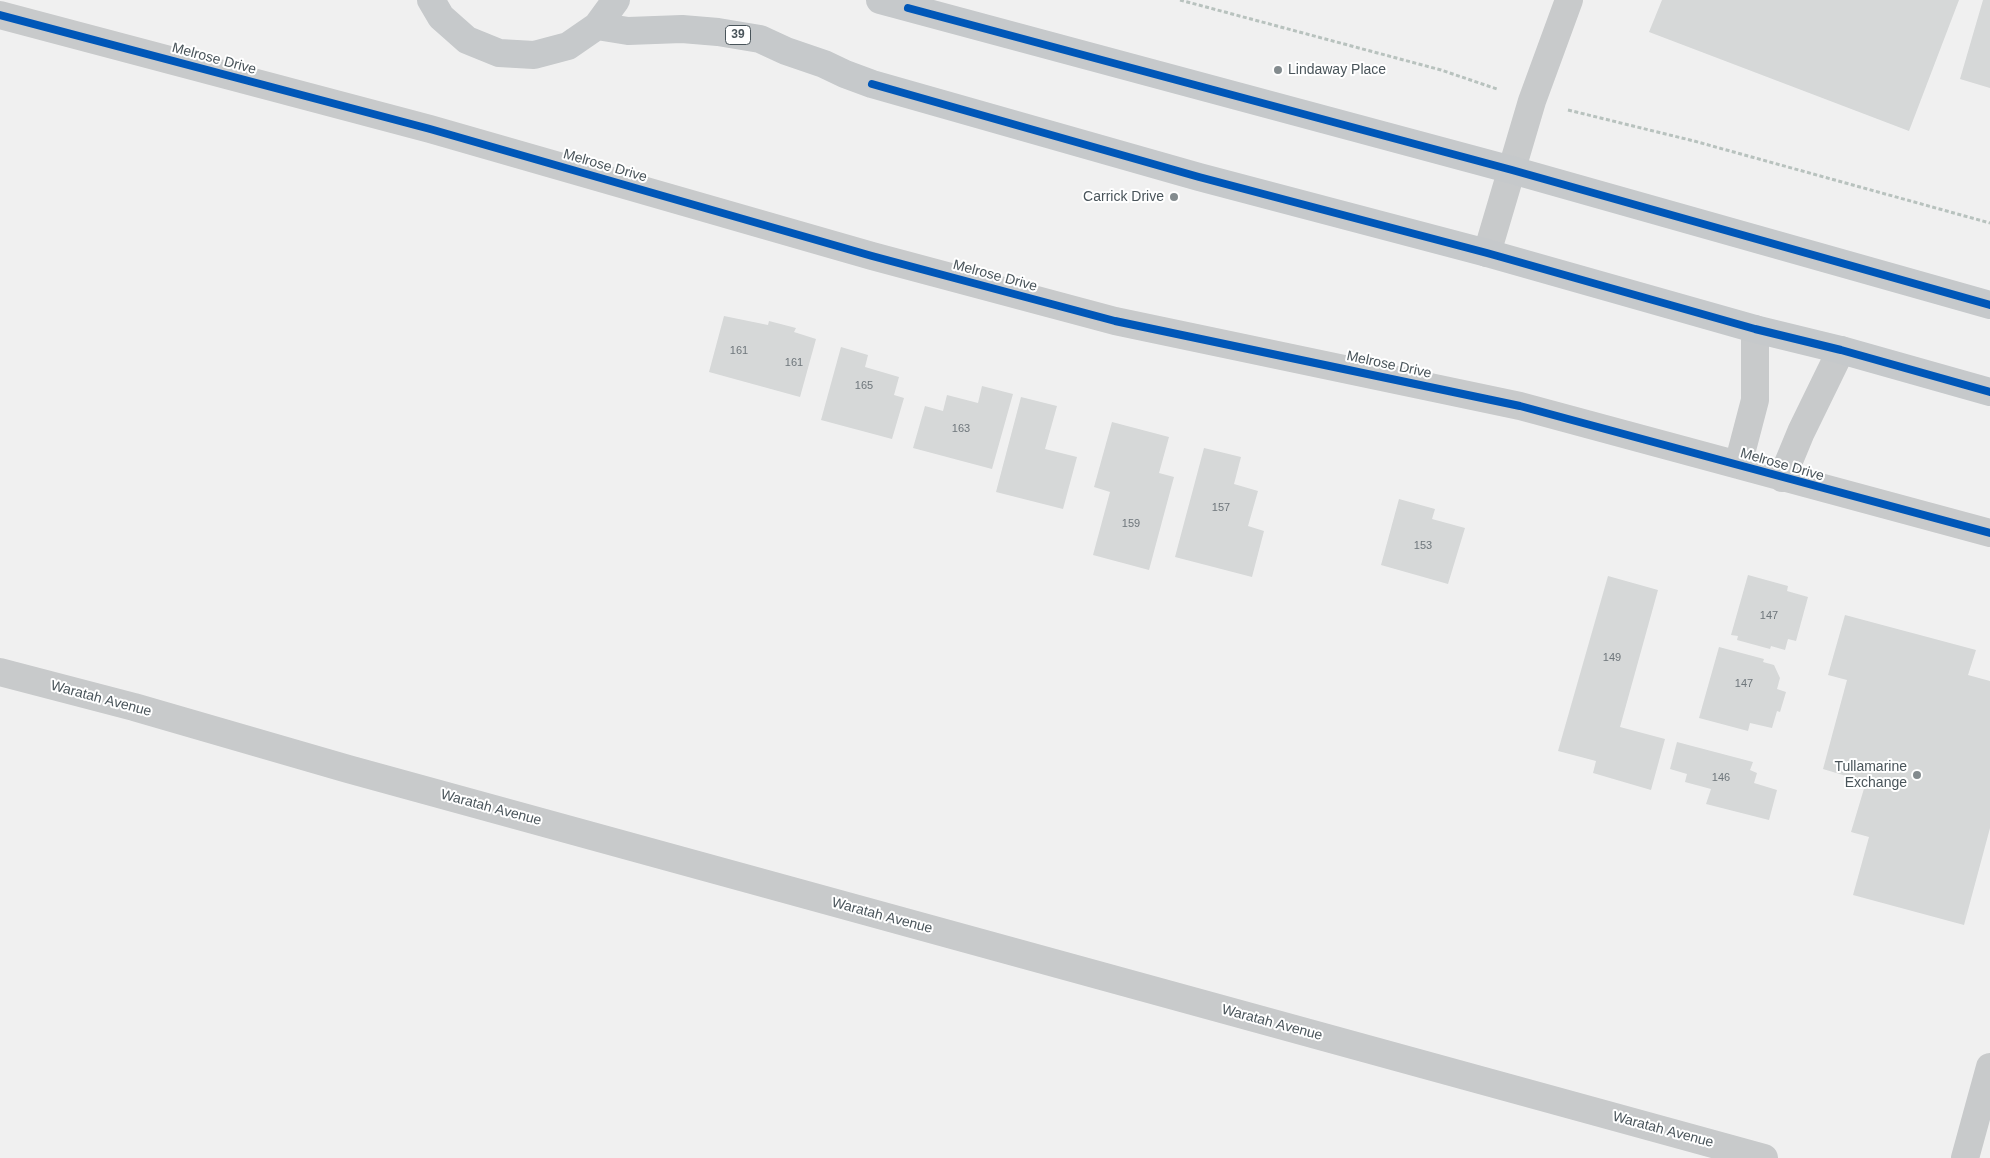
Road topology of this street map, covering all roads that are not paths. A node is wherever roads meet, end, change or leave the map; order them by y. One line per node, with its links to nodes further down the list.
1 (415, 0): 5 (main road)
2 (616, 0): 7 (main road)
3 (880, 0): 8 (main road)
4 (1569, 0): 8 (street)
5 (436, 8): 7 (main road)
6 (0, 16): 14 (street, Melrose Drive)
7 (596, 26): 9 (main road, 39)
8 (1512, 170): 9 (street); 10 (main road)
9 (1487, 253): 11 (main road, 39)
10 (1990, 305)
11 (1755, 329): 12 (main road, 39); 14 (street)
12 (1841, 350): 13 (main road, 39); 15 (street)
13 (1990, 392)
14 (1738, 465): 15 (street, Melrose Drive)
15 (1782, 478): 16 (street, Melrose Drive)
16 (1990, 534)
17 (0, 672): 19 (street, Waratah Avenue)
18 (1990, 1067): 20 (street)
19 (1764, 1158)
20 (1965, 1158)

